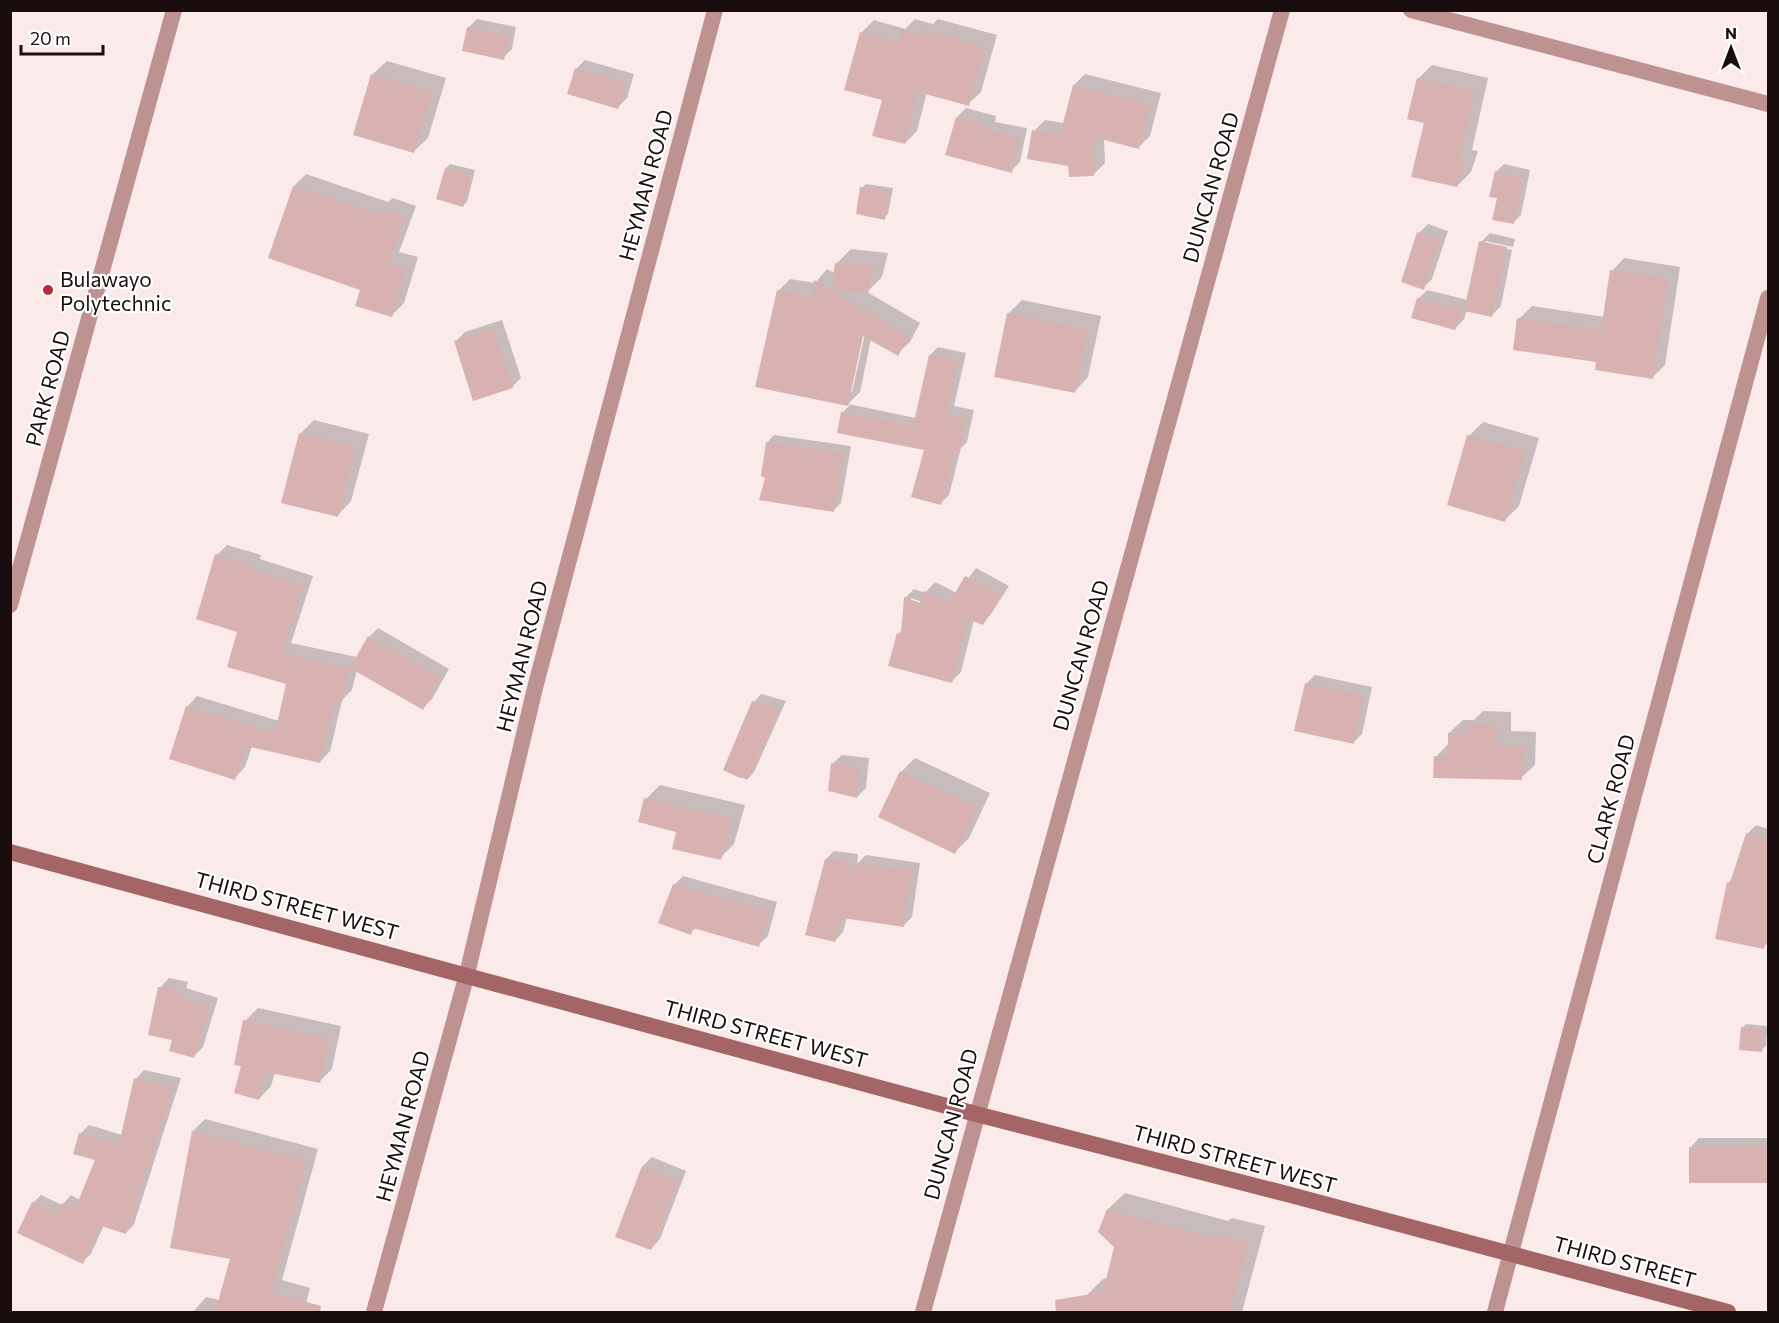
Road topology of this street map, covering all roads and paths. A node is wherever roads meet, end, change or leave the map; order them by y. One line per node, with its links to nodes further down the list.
1 (174, 10): 7 (street, PARK ROAD)
2 (715, 10): 9 (street, HEYMAN ROAD)
3 (1282, 10): 10 (street, DUNCAN ROAD)
4 (1411, 10): 5 (street)
5 (1768, 104)
6 (1768, 298): 11 (street, CLARK ROAD)
7 (10, 605)
8 (10, 852): 9 (main road, THIRD STREET WEST)
9 (467, 974): 10 (main road, THIRD STREET WEST); 12 (street, HEYMAN ROAD)
10 (976, 1114): 11 (main road, THIRD STREET WEST); 13 (street, DUNCAN ROAD)
11 (1511, 1254): 14 (street, CLARK ROAD); 15 (main road, THIRD STREET)
12 (374, 1312)
13 (923, 1312)
14 (1495, 1312)
15 (1728, 1312)

